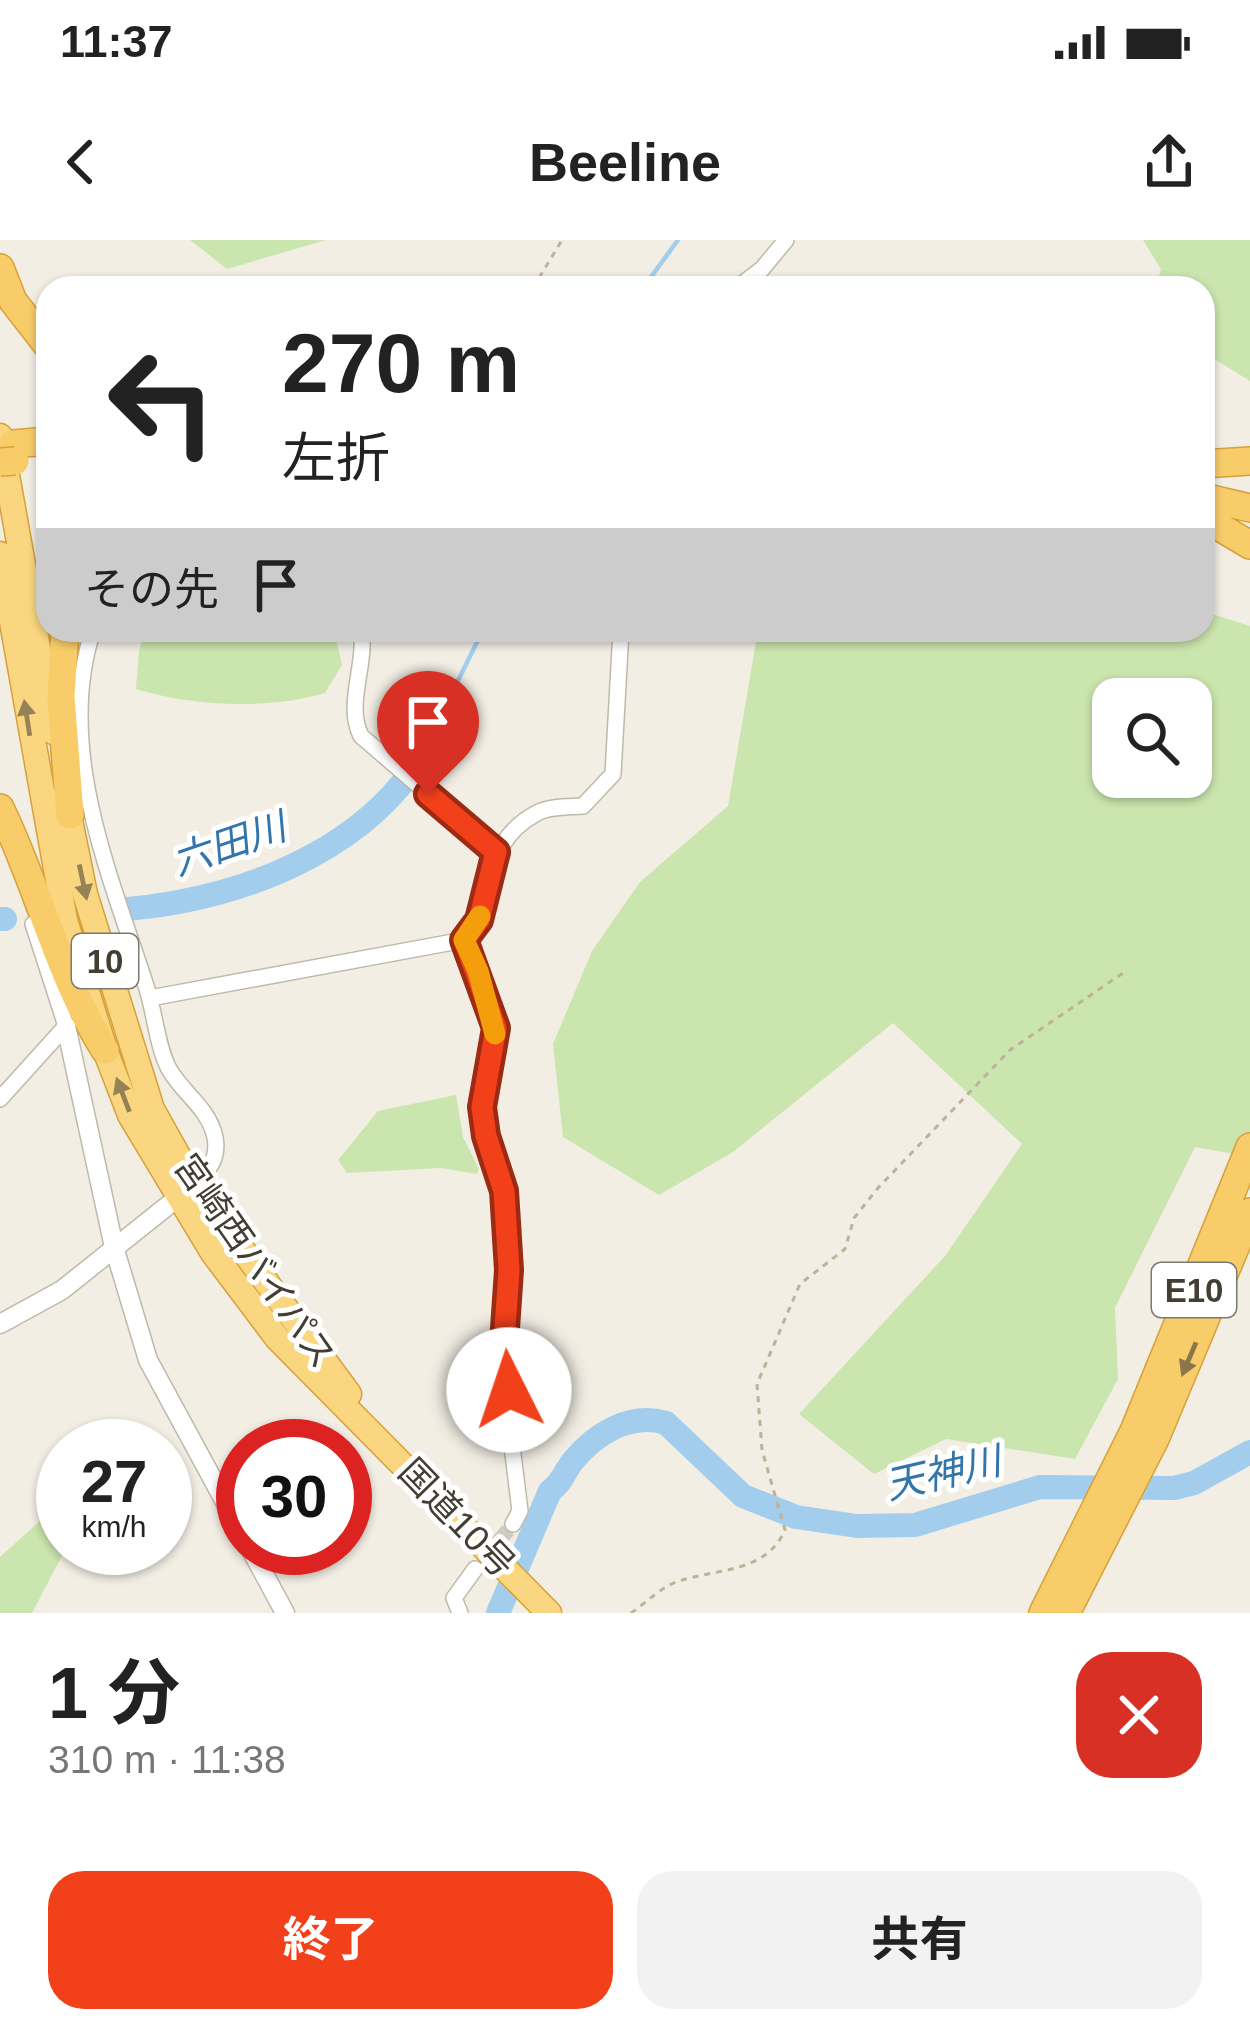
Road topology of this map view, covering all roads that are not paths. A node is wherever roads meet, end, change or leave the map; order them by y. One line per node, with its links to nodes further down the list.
1 (786, 240): 3 (street)
2 (0, 268): 4 (highway)
3 (753, 276)
4 (36, 331)
5 (36, 444): 6 (highway)
6 (6, 450): 7 (highway); 17 (highway, 宮崎西バイパス / 10)
7 (36, 456)
8 (1250, 461): 9 (highway)
9 (1215, 463)
10 (1215, 487): 11 (highway)
11 (1250, 495)
12 (1215, 500): 13 (highway)
13 (1250, 508)
14 (1215, 525): 15 (highway)
15 (1250, 545)
16 (0, 554): 30 (highway, 宮崎西バイパス / 10, one-way to 16)
17 (36, 621)
18 (40, 642): 24 (highway, 宮崎西バイパス / 10)
19 (64, 642): 24 (highway)
20 (89, 642): 28 (street)
21 (363, 642): 26 (street)
22 (620, 642): 26 (street)
23 (0, 808): 30 (highway)
24 (70, 815): 34 (highway, 宮崎西バイパス / 10, one-way to 34)
25 (0, 830): 29 (street)
26 (496, 852): 27 (street)
27 (464, 940): 28 (street); 43 (street)
28 (150, 998): 34 (street)
29 (66, 1026): 31 (street); 37 (street)
30 (105, 1050): 34 (highway, 宮崎西バイパス / 10, one-way to 30)
31 (0, 1099)
32 (1250, 1120): 36 (highway)
33 (1250, 1147): 36 (highway, E10)
34 (186, 1191): 37 (street); 39 (highway, 宮崎西バイパス / 10)
35 (1250, 1212): 41 (highway, E10, one-way to 41)
36 (1217, 1235): 41 (highway, E10)
37 (114, 1247): 38 (street); 42 (street)
38 (0, 1324)
39 (359, 1419)
40 (372, 1430): 48 (highway, 国道10号 / 10)
41 (1144, 1435): 49 (highway, E10); 50 (highway, E10)
42 (216, 1485)
43 (513, 1524)
44 (476, 1569): 47 (street)
45 (265, 1575): 46 (street)
46 (285, 1613)
47 (460, 1613)
48 (549, 1613)
49 (1043, 1613)
50 (1066, 1613)

